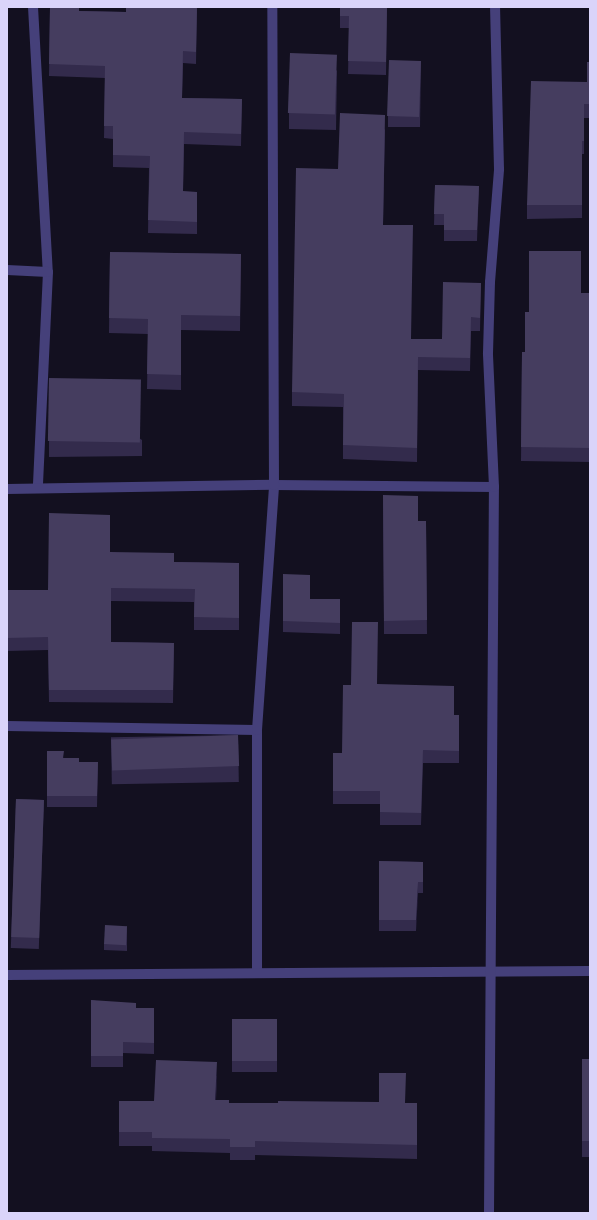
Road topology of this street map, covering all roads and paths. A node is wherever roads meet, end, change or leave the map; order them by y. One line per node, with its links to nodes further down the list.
1 (33, 7): 5 (street)
2 (272, 7): 6 (street)
3 (495, 7): 7 (street)
4 (7, 270): 5 (street)
5 (48, 272): 8 (street)
6 (274, 485): 7 (street); 8 (street); 11 (street)
7 (494, 487): 12 (street)
8 (38, 488): 9 (street)
9 (7, 489)
10 (7, 726): 11 (street)
11 (257, 730): 14 (street)
12 (491, 971): 13 (street); 14 (street); 16 (street)
13 (590, 971)
14 (257, 973): 15 (street)
15 (7, 975)
16 (489, 1213)

